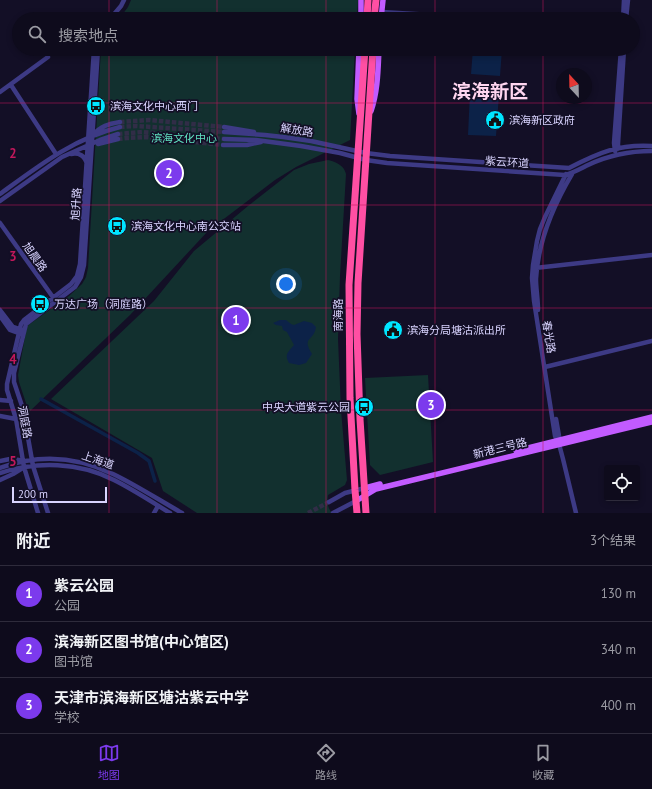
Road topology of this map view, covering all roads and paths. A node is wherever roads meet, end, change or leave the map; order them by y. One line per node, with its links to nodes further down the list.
1 (125, 0): 8 (street); 9 (street)
2 (362, 0): 10 (main road)
3 (368, 0): 11 (highway)
4 (376, 0): 12 (highway)
5 (382, 0): 13 (main road)
6 (624, 0): 14 (street)
7 (628, 0): 15 (street)
8 (116, 12)
9 (119, 12)
10 (361, 12)
11 (367, 12)
12 (375, 12)
13 (382, 12)
14 (623, 12)
15 (627, 12)
16 (94, 56): 31 (street, 旭升路)
17 (97, 56): 31 (street, 旭升路)
18 (359, 56): 27 (main road)
19 (364, 56): 27 (highway, 南海路)
20 (372, 56): 28 (highway, 南海路)
21 (378, 56): 28 (main road)
22 (621, 56): 38 (street)
23 (623, 56): 38 (street)
24 (48, 58): 25 (street)
25 (11, 85): 26 (street); 40 (street)
26 (0, 92)
27 (360, 118): 43 (highway, 南海路)
28 (368, 118): 44 (highway, 南海路)
29 (120, 124): 31 (street)
30 (224, 130): 43 (street, 解放路)
31 (90, 137): 35 (street, 旭升路); 40 (street)
32 (118, 137): 35 (street)
33 (224, 138): 34 (street, 解放路)
34 (265, 142): 36 (street); 43 (street, 解放路)
35 (90, 144): 41 (street); 45 (street, 旭升路); 54 (street, 旭升路)
36 (223, 146)
37 (652, 146): 38 (street, 紫云环道)
38 (616, 148): 42 (street); 46 (street, 紫云环道)
39 (652, 151): 42 (street, 紫云环道)
40 (56, 154): 49 (street)
41 (68, 154): 45 (street); 50 (street)
42 (617, 154): 47 (street, 紫云环道)
43 (357, 155): 44 (street, 解放路); 75 (highway, 南海路)
44 (366, 157): 46 (street, 紫云环道); 48 (street, 紫云环道); 76 (highway, 南海路)
45 (87, 166): 54 (street, 旭升路)
46 (569, 168): 48 (street, 春光路)
47 (572, 174): 48 (street, 紫云环道); 53 (street, 春光路)
48 (565, 175): 53 (street, 春光路)
49 (0, 194)
50 (0, 201)
51 (0, 223): 54 (street, 旭晨路)
52 (652, 253): 53 (street)
53 (535, 267): 59 (street, 春光路)
54 (55, 300): 57 (street, 旭升路)
55 (0, 310): 57 (street)
56 (0, 316): 57 (street)
57 (21, 332): 61 (street, 洞庭路); 67 (street, 洞庭路)
58 (652, 341): 59 (street)
59 (546, 366): 66 (street, 春光路)
60 (0, 400): 61 (street)
61 (11, 401): 64 (street, 洞庭路)
62 (0, 416): 64 (street)
63 (652, 417): 66 (main road, 新港三号路)
64 (16, 419): 68 (street, 洞庭路)
65 (652, 422): 66 (main road, 新港三号路)
66 (559, 442): 76 (main road, 新港三号路); 88 (street, 春光路)
67 (32, 459): 68 (street, 上海道); 70 (street, 洞庭路); 84 (street, 上海道)
68 (23, 460): 69 (street); 71 (street, 洞庭路); 72 (street, 上海道)
69 (0, 461)
70 (33, 466): 71 (street, 上海道); 79 (street, 上海道); 81 (street, 洞庭路)
71 (24, 467): 73 (street, 上海道); 74 (street); 80 (street, 洞庭路)
72 (0, 468)
73 (0, 473)
74 (0, 480)
75 (355, 490): 76 (street); 77 (highway, 南海路); 78 (street)
76 (365, 491): 77 (main road, 新港三号路); 87 (highway, 南海路)
77 (356, 501): 85 (street); 86 (highway, 南海路)
78 (329, 502)
79 (158, 506): 82 (street); 83 (street, 上海道)
80 (38, 513)
81 (48, 513)
82 (154, 513)
83 (170, 513)
84 (182, 513)
85 (333, 513)
86 (357, 513)
87 (366, 513)
88 (577, 513)

